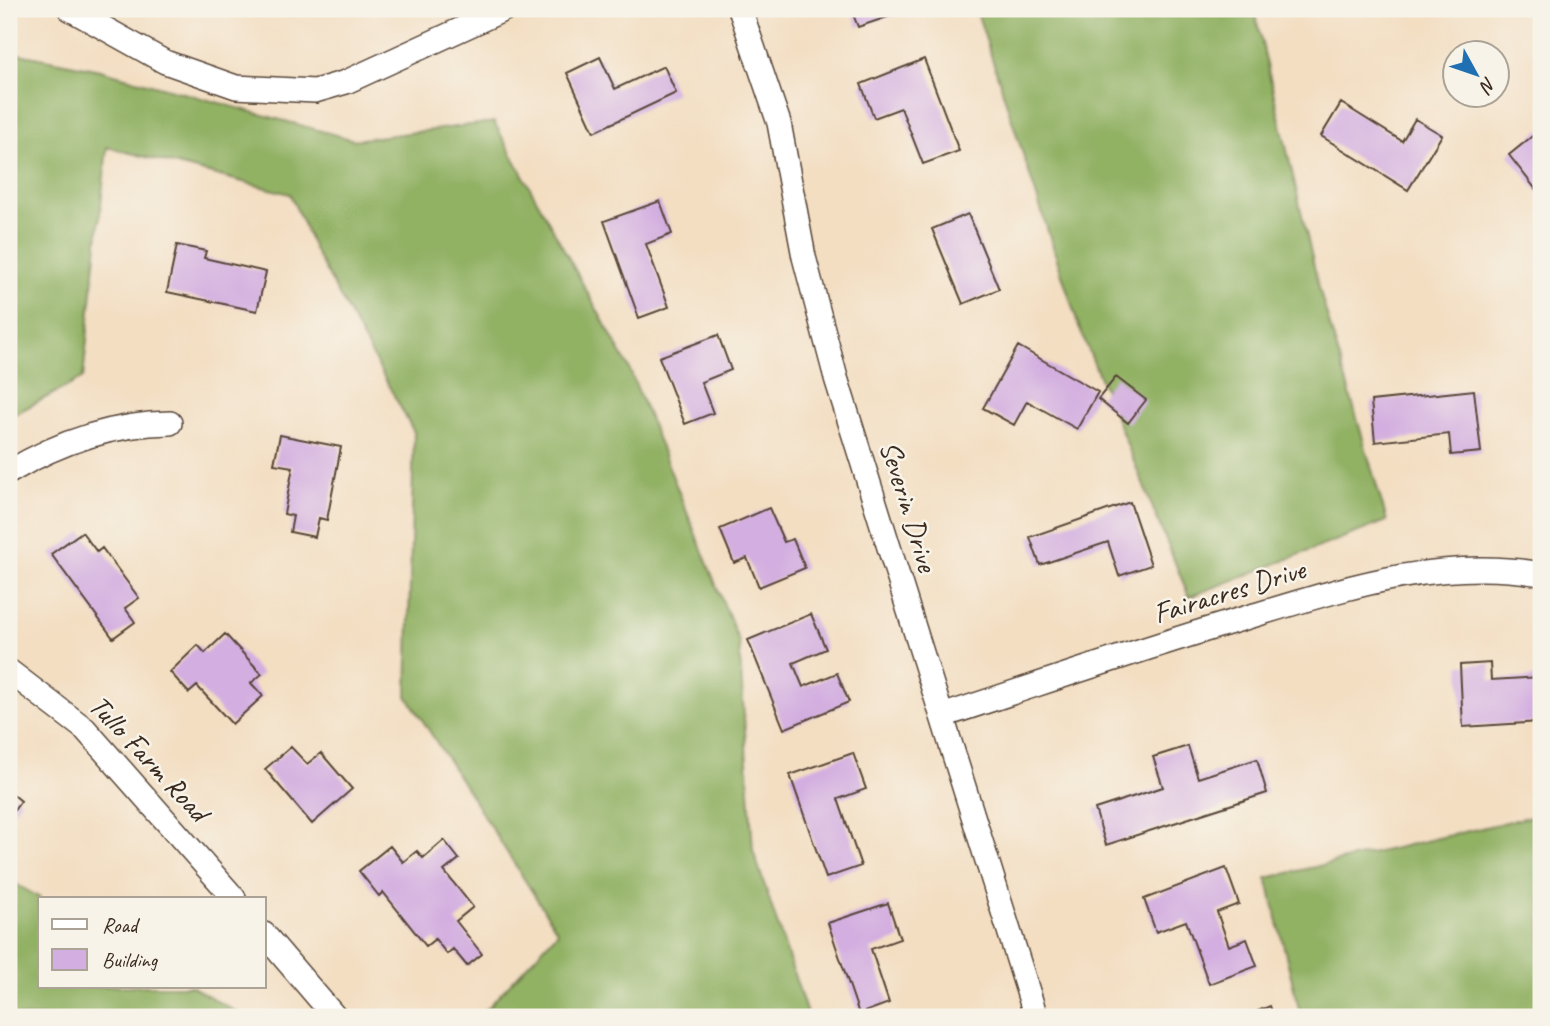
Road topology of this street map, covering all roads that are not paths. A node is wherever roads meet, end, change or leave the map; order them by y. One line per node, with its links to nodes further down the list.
1 (70, 9): 2 (street)
2 (505, 9)
3 (740, 9): 8 (street, Severin Drive)
4 (170, 423): 5 (street)
5 (9, 472)
6 (1541, 574): 8 (street, Fairacres Drive)
7 (9, 671): 9 (street, Tullo Farm Road)
8 (942, 716): 12 (street, Severin Drive)
9 (233, 897)
10 (266, 936): 11 (street)
11 (335, 1017)
12 (1036, 1017)

